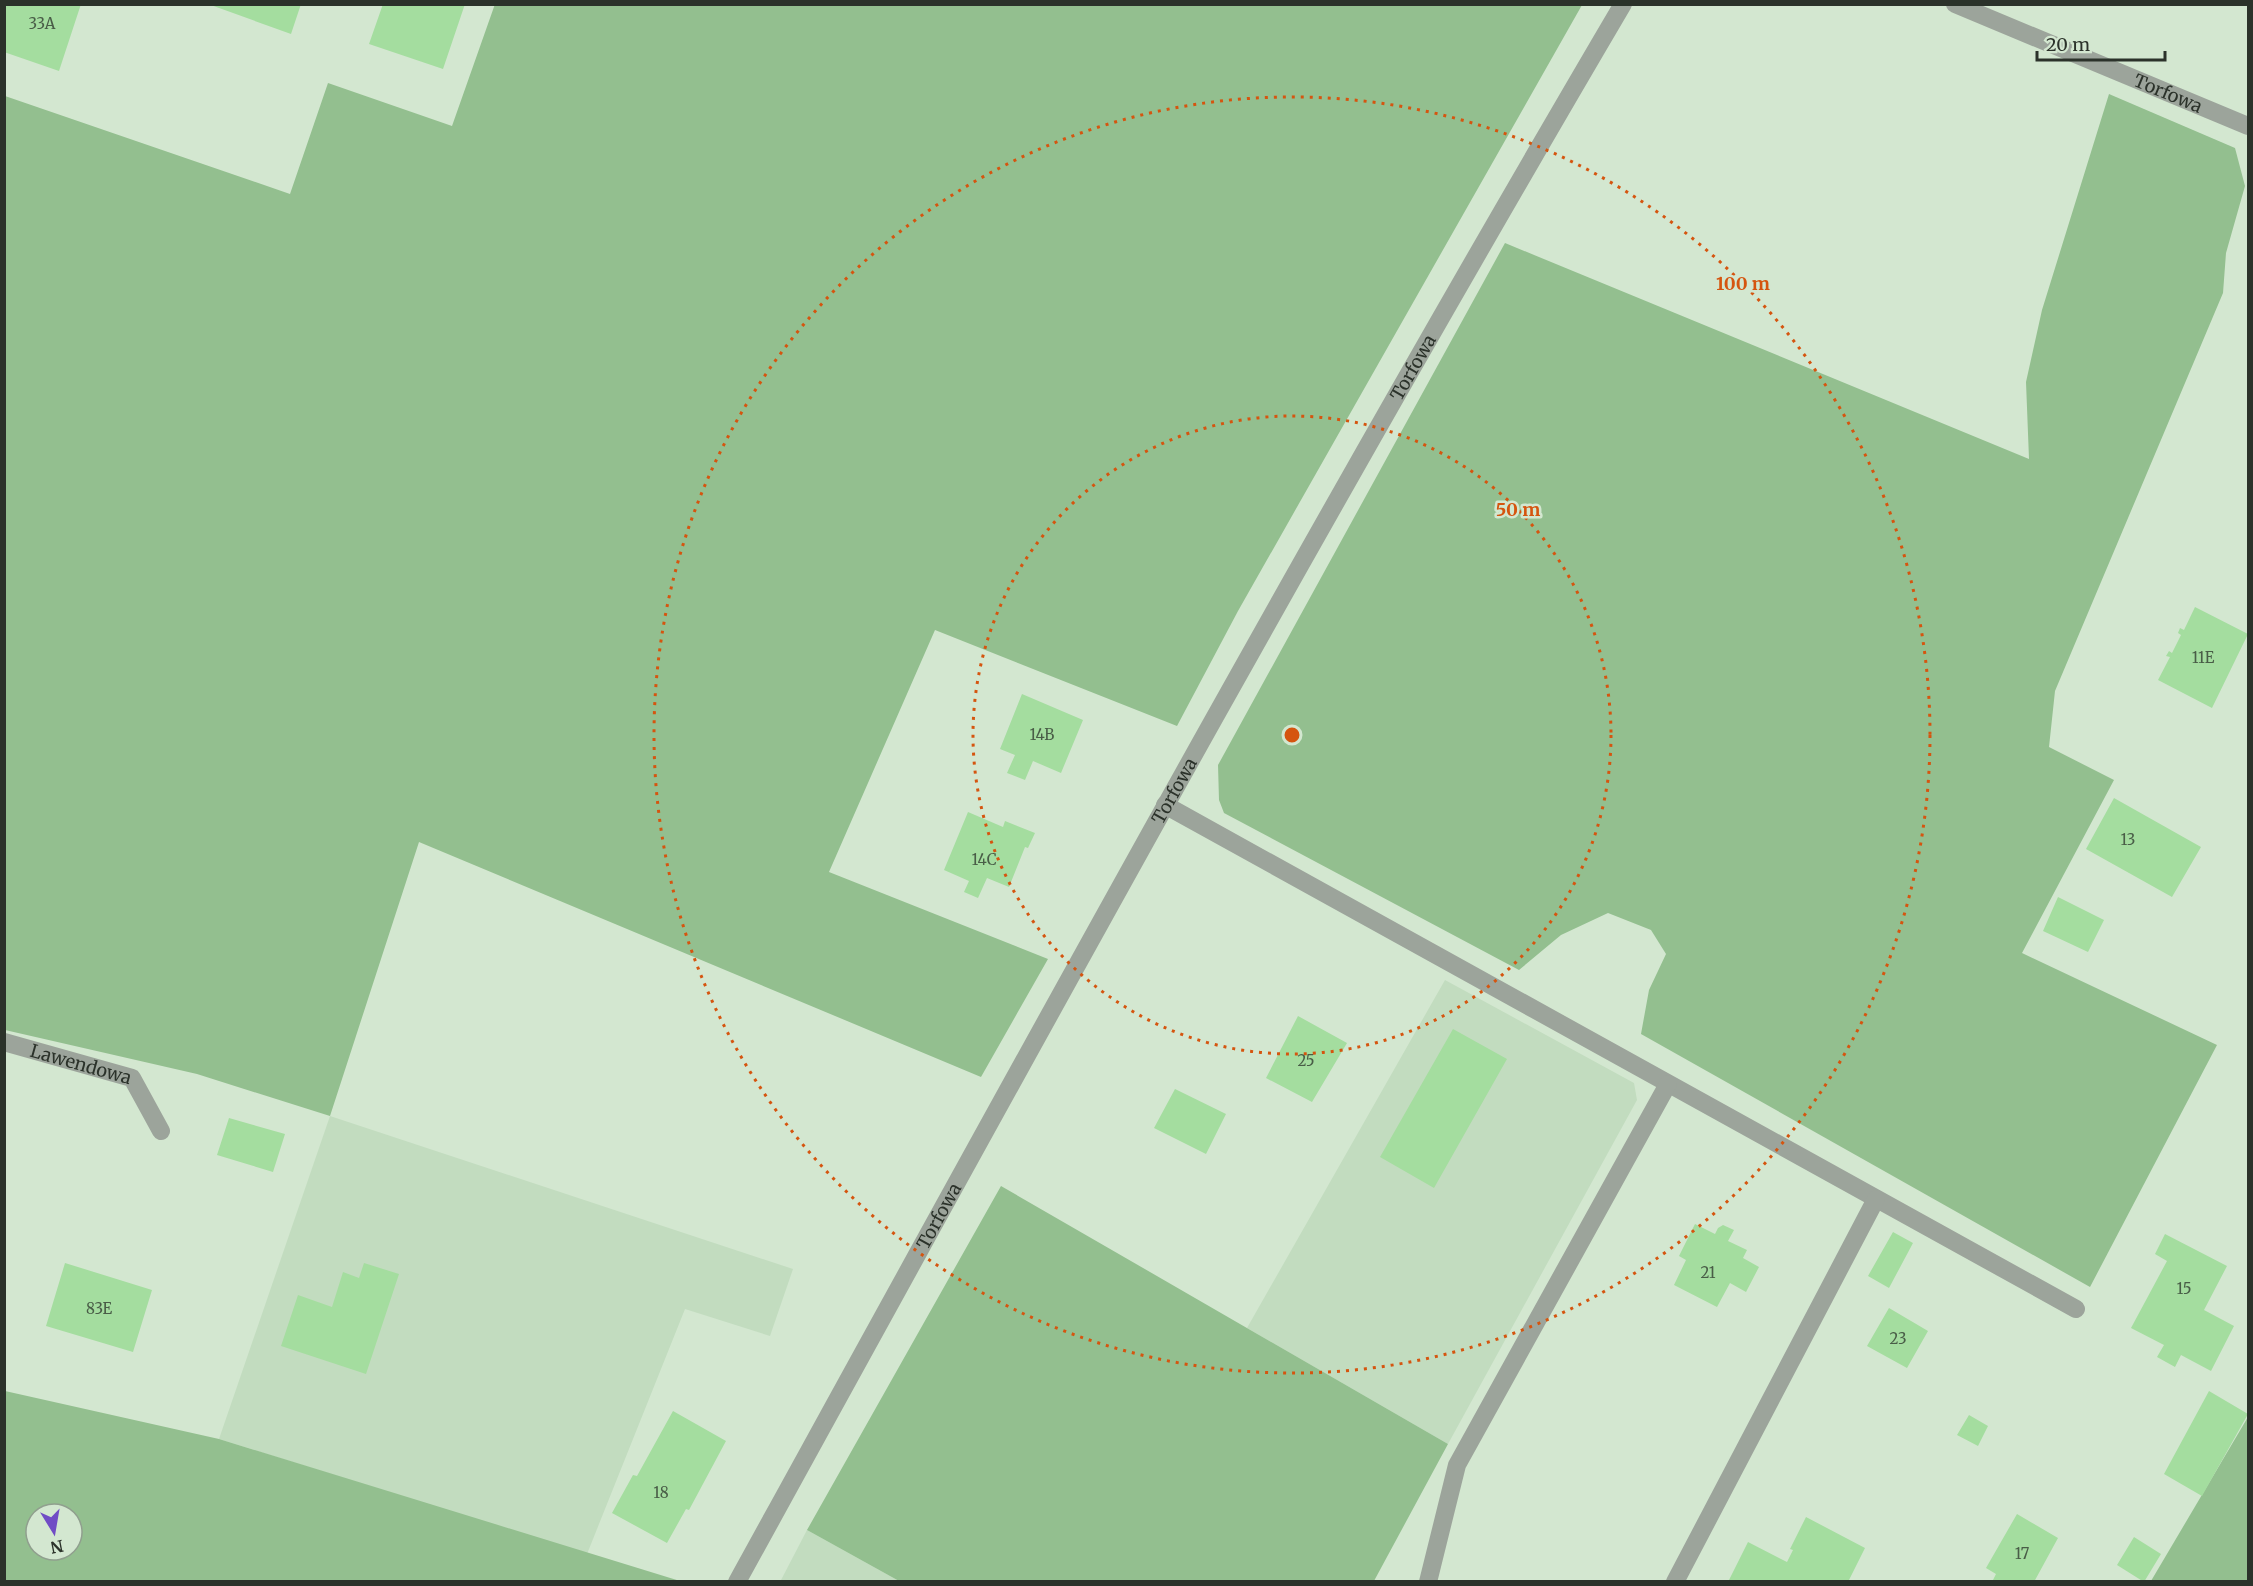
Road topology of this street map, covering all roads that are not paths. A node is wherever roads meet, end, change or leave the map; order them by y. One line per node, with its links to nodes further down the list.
1 (1623, 4): 4 (street, Torfowa)
2 (1955, 4): 3 (street, Torfowa)
3 (2248, 126)
4 (1165, 805): 6 (street); 10 (street, Torfowa)
5 (4, 1042): 7 (street, Lawendowa)
6 (1668, 1084): 8 (street); 11 (street)
7 (161, 1131)
8 (1876, 1199): 9 (street); 12 (street)
9 (2076, 1309)
10 (737, 1581)
11 (1428, 1581)
12 (1675, 1581)

